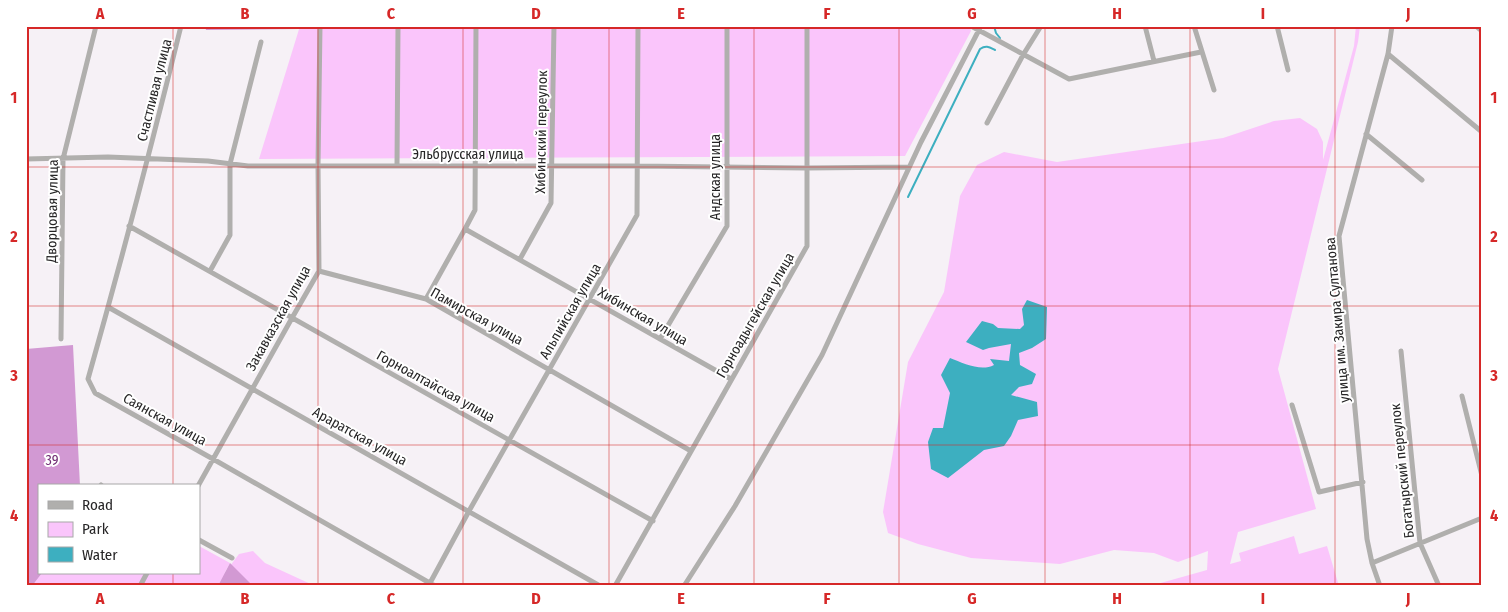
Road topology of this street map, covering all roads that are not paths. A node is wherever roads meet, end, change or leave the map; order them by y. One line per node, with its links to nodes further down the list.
1 (96, 26): 30 (street, Дворцовая улица)
2 (181, 26): 31 (street, Счастливая улица)
3 (320, 26): 33 (street, Закавказская улица)
4 (398, 26): 34 (street)
5 (476, 26): 35 (street)
6 (554, 26): 36 (street, Хибинский переулок)
7 (638, 26): 37 (street, Альпийская улица)
8 (727, 26): 38 (street, Андская улица)
9 (807, 26): 40 (street, Горноадыгейская улица)
10 (971, 26): 17 (street)
11 (1041, 26): 22 (street)
12 (1145, 26): 23 (street)
13 (1194, 26): 20 (street)
14 (1277, 26): 24 (street)
15 (1392, 26): 21 (street, улица им. Закира Султанова)
16 (1476, 26): 18 (street)
17 (980, 29): 22 (street); 39 (street)
18 (1482, 31)
19 (261, 42): 32 (street)
20 (1201, 52): 23 (street); 25 (street)
21 (1388, 54): 27 (street); 28 (street, улица им. Закира Султанова)
22 (1023, 55): 23 (street); 26 (street)
23 (1154, 61)
24 (1288, 70)
25 (1214, 90)
26 (987, 123)
27 (1482, 132)
28 (1366, 134): 41 (street); 63 (street, улица им. Закира Султанова)
29 (26, 159): 30 (street, Эльбрусская улица)
30 (63, 159): 31 (street, Эльбрусская улица); 51 (street, Дворцовая улица)
31 (149, 159): 32 (street, Эльбрусская улица); 42 (street, Саянская улица)
32 (230, 164): 33 (street, Эльбрусская улица); 45 (street)
33 (318, 165): 34 (street, Эльбрусская улица); 46 (street, Закавказская улица)
34 (397, 165): 35 (street, Эльбрусская улица)
35 (475, 166): 36 (street, Эльбрусская улица); 43 (street)
36 (552, 166): 37 (street, Эльбрусская улица); 44 (street, Хибинский переулок)
37 (638, 166): 38 (street, Эльбрусская улица); 48 (street, Альпийская улица)
38 (726, 166): 40 (street, Эльбрусская улица); 52 (street, Андская улица)
39 (910, 167): 40 (street, Эльбрусская улица); 77 (street)
40 (806, 168): 55 (street, Горноадыгейская улица)
41 (1422, 180)
42 (129, 226): 45 (street, Горноалтайская улица); 49 (street, Саянская улица)
43 (465, 229): 44 (street, Хибинская улица); 47 (street)
44 (520, 259): 48 (street, Хибинская улица)
45 (210, 271): 50 (street, Горноалтайская улица)
46 (319, 271): 47 (street, Памирская улица); 50 (street, Закавказская улица)
47 (426, 298): 54 (street, Памирская улица)
48 (590, 299): 52 (street, Хибинская улица); 54 (street, Альпийская улица)
49 (108, 307): 56 (street, Араратская улица); 61 (street, Саянская улица)
50 (292, 318): 56 (street, Закавказская улица); 59 (street, Горноалтайская улица)
51 (61, 339)
52 (660, 339): 55 (street, Хибинская улица)
53 (1401, 351): 69 (street, Богатырский переулок)
54 (549, 370): 59 (street, Альпийская улица); 60 (street, Памирская улица)
55 (732, 379): 60 (street, Горноадыгейская улица)
56 (252, 389): 61 (street, Закавказская улица); 65 (street, Араратская улица)
57 (1462, 396): 62 (street)
58 (1292, 405): 63 (street)
59 (509, 440): 65 (street, Альпийская улица); 67 (street, Горноалтайская улица)
60 (691, 451): 67 (street, Горноадыгейская улица)
61 (213, 459): 64 (street, Закавказская улица); 73 (street, Саянская улица)
62 (1482, 476)
63 (1363, 482): 71 (street, улица им. Закира Султанова)
64 (199, 484)
65 (469, 511): 73 (street, Альпийская улица); 75 (street, Араратская улица)
66 (1482, 518): 69 (street)
67 (652, 521): 76 (street, Горноадыгейская улица)
68 (200, 541): 70 (street)
69 (1420, 543): 71 (street); 79 (street, Богатырский переулок)
70 (232, 558)
71 (1372, 563): 78 (street, улица им. Закира Султанова)
72 (146, 574): 74 (street)
73 (433, 584)
74 (140, 586)
75 (600, 586)
76 (615, 586)
77 (684, 586)
78 (1380, 586)
79 (1439, 586)

